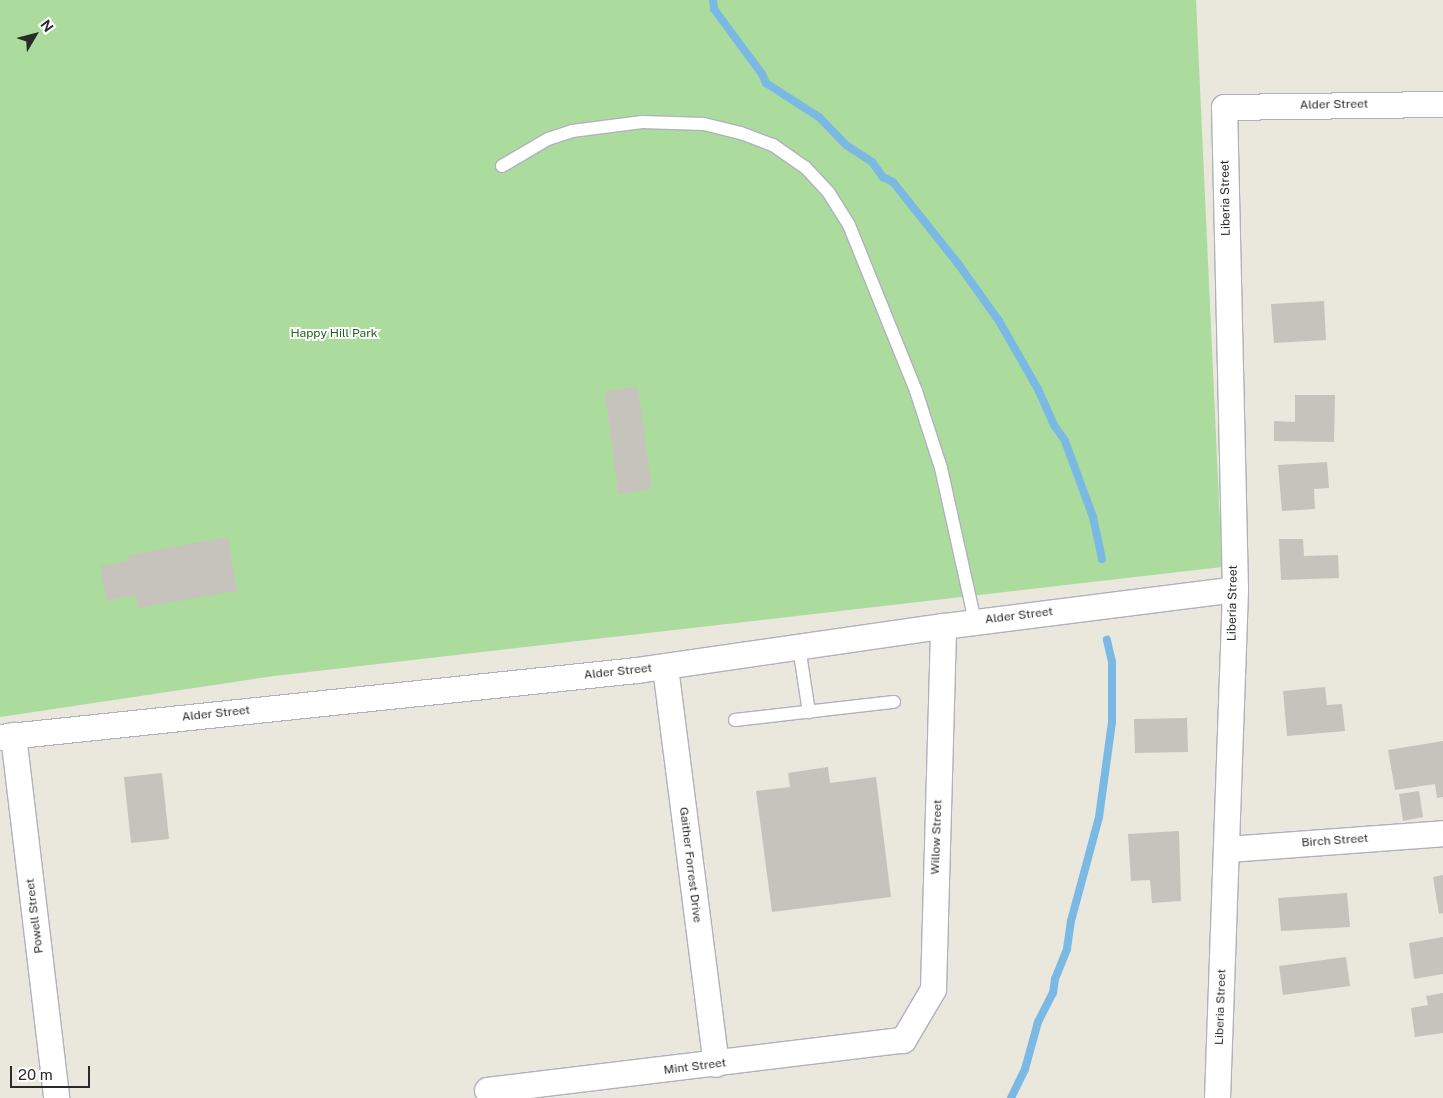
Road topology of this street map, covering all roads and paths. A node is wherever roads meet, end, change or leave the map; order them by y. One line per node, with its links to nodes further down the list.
1 (1443, 104): 2 (street, Alder Street)
2 (1224, 107): 4 (street, Liberia Street)
3 (502, 166): 5 (lane)
4 (1235, 589): 5 (street, Alder Street); 14 (street, Liberia Street)
5 (975, 622): 6 (street, Alder Street)
6 (943, 626): 7 (street, Alder Street); 15 (street, Willow Street)
7 (799, 647): 8 (street, Alder Street); 10 (lane)
8 (664, 666): 12 (street, Alder Street); 16 (street, Gaither Forrest Drive)
9 (894, 702): 10 (lane)
10 (809, 712): 11 (lane)
11 (736, 720)
12 (6, 736): 18 (street, Powell Street)
13 (1443, 833): 14 (street, Birch Street)
14 (1226, 849): 19 (street, Liberia Street)
15 (903, 1040): 16 (street, Mint Street)
16 (716, 1064): 17 (street, Mint Street)
17 (487, 1090)
18 (56, 1098)
19 (1217, 1098)

